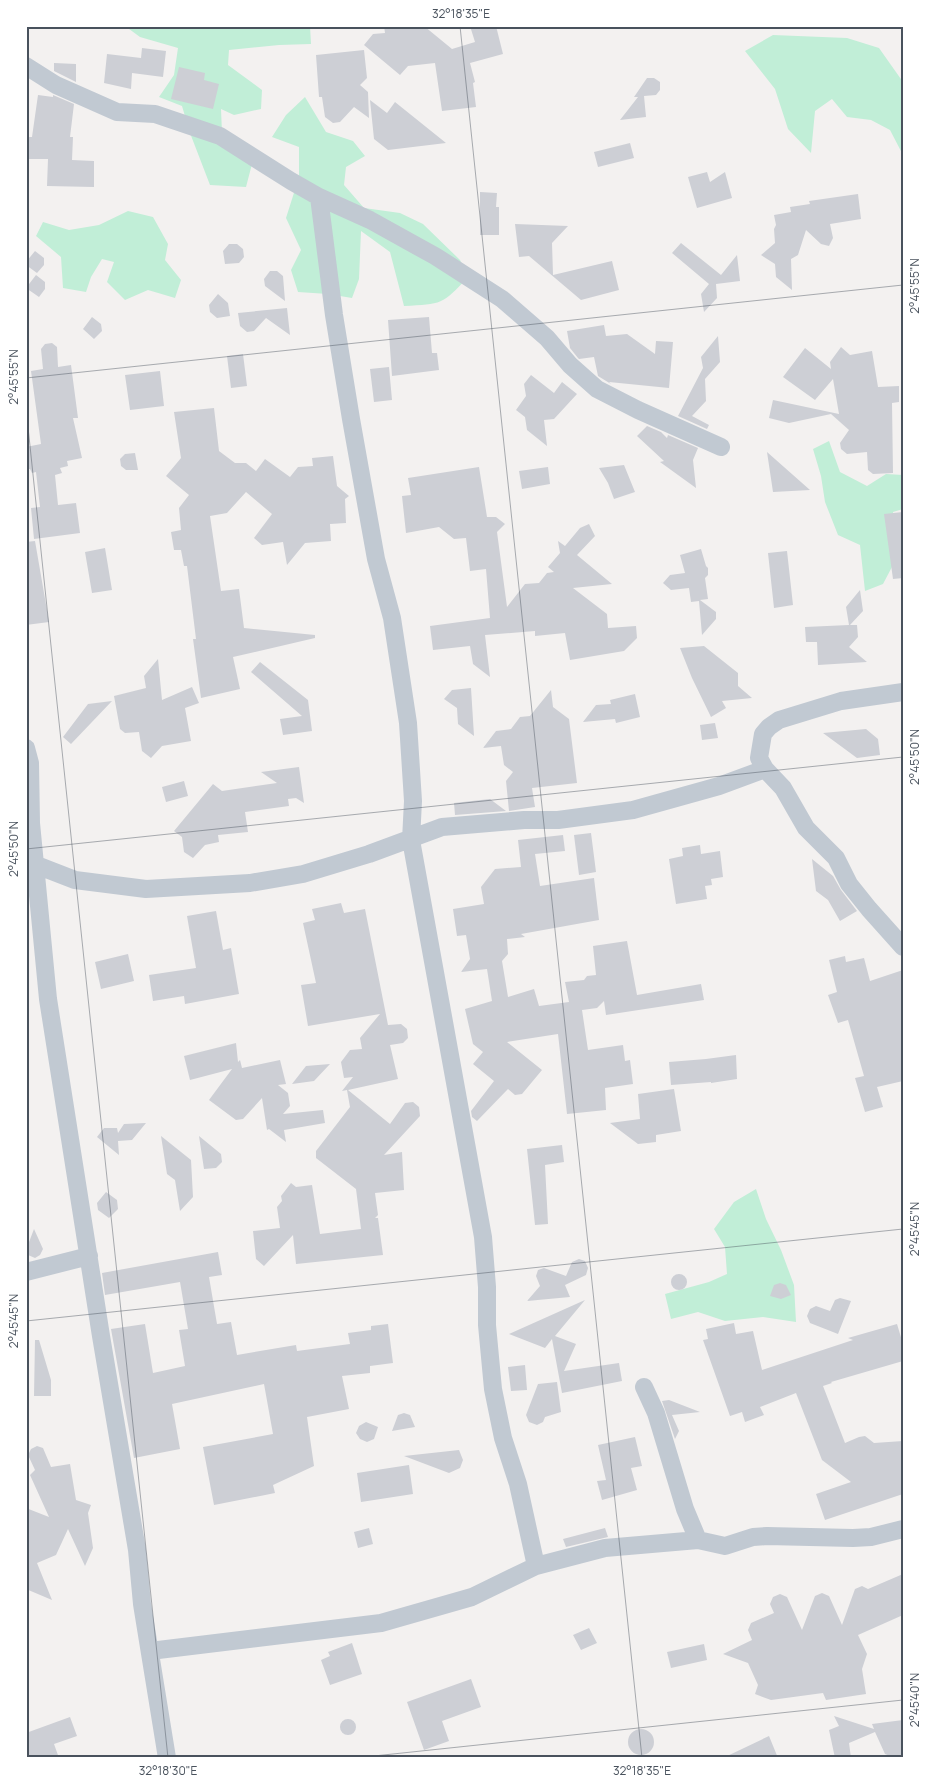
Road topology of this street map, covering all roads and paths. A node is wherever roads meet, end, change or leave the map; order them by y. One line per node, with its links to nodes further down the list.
1 (26, 66): 2 (street)
2 (319, 196): 3 (street); 7 (street)
3 (721, 447)
4 (903, 692): 6 (street)
5 (26, 748): 8 (street)
6 (765, 769): 7 (street); 9 (street)
7 (411, 840): 8 (street); 15 (street)
8 (31, 863): 10 (street)
9 (903, 947)
10 (89, 1256): 11 (street); 16 (street)
11 (26, 1272)
12 (644, 1387): 14 (street)
13 (903, 1529): 14 (street)
14 (698, 1540): 15 (street)
15 (536, 1566): 16 (street)
16 (150, 1651): 17 (street)
17 (168, 1758)

